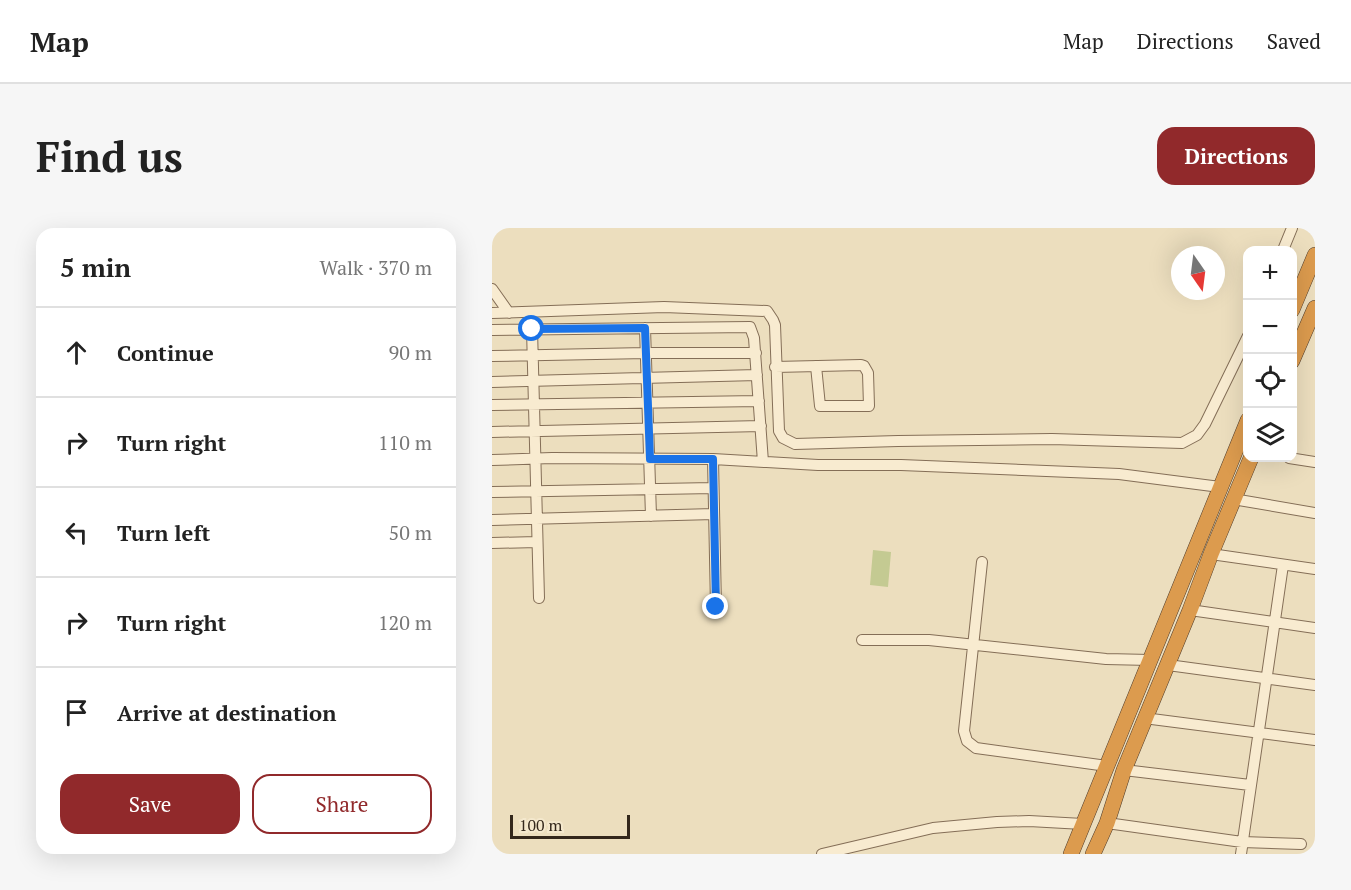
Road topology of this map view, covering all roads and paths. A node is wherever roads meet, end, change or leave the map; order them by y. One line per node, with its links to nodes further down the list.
1 (1292, 228): 2 (street)
2 (1285, 246)
3 (1315, 255): 5 (highway)
4 (492, 288): 8 (street)
5 (1297, 300)
6 (1315, 309): 15 (highway)
7 (492, 313): 8 (street)
8 (509, 313): 19 (street)
9 (645, 328): 10 (street); 13 (street); 14 (street)
10 (532, 329): 11 (street); 17 (street)
11 (492, 330)
12 (1243, 346): 19 (street)
13 (646, 353): 14 (street); 17 (street); 21 (street)
14 (756, 353): 20 (street)
15 (1296, 354)
16 (492, 356): 17 (street)
17 (533, 356): 22 (street)
18 (816, 366): 18 (street); 19 (street)
19 (775, 367)
20 (757, 375): 21 (street); 24 (street)
21 (647, 378): 22 (street); 25 (street)
22 (534, 381): 23 (street); 26 (street)
23 (492, 382)
24 (759, 401): 25 (street); 28 (street)
25 (648, 403): 26 (street); 29 (street)
26 (535, 404): 27 (street); 30 (street)
27 (492, 405)
28 (761, 426): 29 (street); 38 (street)
29 (649, 428): 30 (street); 33 (street)
30 (536, 431): 31 (street); 37 (street)
31 (492, 432)
32 (1243, 432): 41 (highway)
33 (650, 459): 34 (street); 37 (street); 43 (street)
34 (713, 459): 38 (street); 42 (street)
35 (1297, 459): 40 (street)
36 (492, 460): 37 (street)
37 (537, 460): 45 (street)
38 (763, 462): 41 (street)
39 (1249, 462): 46 (highway)
40 (1315, 462)
41 (1220, 487): 65 (highway)
42 (713, 488): 43 (street); 48 (street)
43 (651, 490): 45 (street); 49 (street)
44 (492, 492): 45 (street)
45 (537, 492): 51 (street)
46 (1233, 499): 47 (street); 54 (highway)
47 (1315, 513)
48 (714, 514): 49 (street); 59 (street)
49 (651, 516): 51 (street)
50 (492, 520): 51 (street)
51 (537, 520): 52 (street)
52 (537, 542): 53 (street); 58 (street)
53 (492, 543)
54 (1211, 554): 56 (street); 60 (highway)
55 (982, 562): 64 (street)
56 (1283, 565): 57 (street); 61 (street)
57 (1315, 570)
58 (539, 598)
59 (716, 607)
60 (1190, 610): 61 (street); 66 (highway)
61 (1274, 623): 62 (street); 67 (street)
62 (1315, 628)
63 (862, 640): 64 (street)
64 (973, 646): 65 (street); 72 (street)
65 (1150, 660): 72 (highway)
66 (1168, 665): 67 (street); 69 (highway)
67 (1266, 678): 68 (street); 70 (street)
68 (1315, 685)
69 (1144, 718): 70 (street); 73 (highway)
70 (1260, 732): 71 (street); 74 (street)
71 (1315, 740)
72 (1107, 766): 76 (highway)
73 (1124, 770): 74 (street); 75 (highway)
74 (1250, 785): 77 (street)
75 (1107, 823): 77 (street); 81 (highway)
76 (1083, 824): 79 (street); 80 (highway)
77 (1242, 842): 78 (street); 82 (street)
78 (1301, 844)
79 (822, 854)
80 (1071, 854)
81 (1093, 854)
82 (1242, 854)

